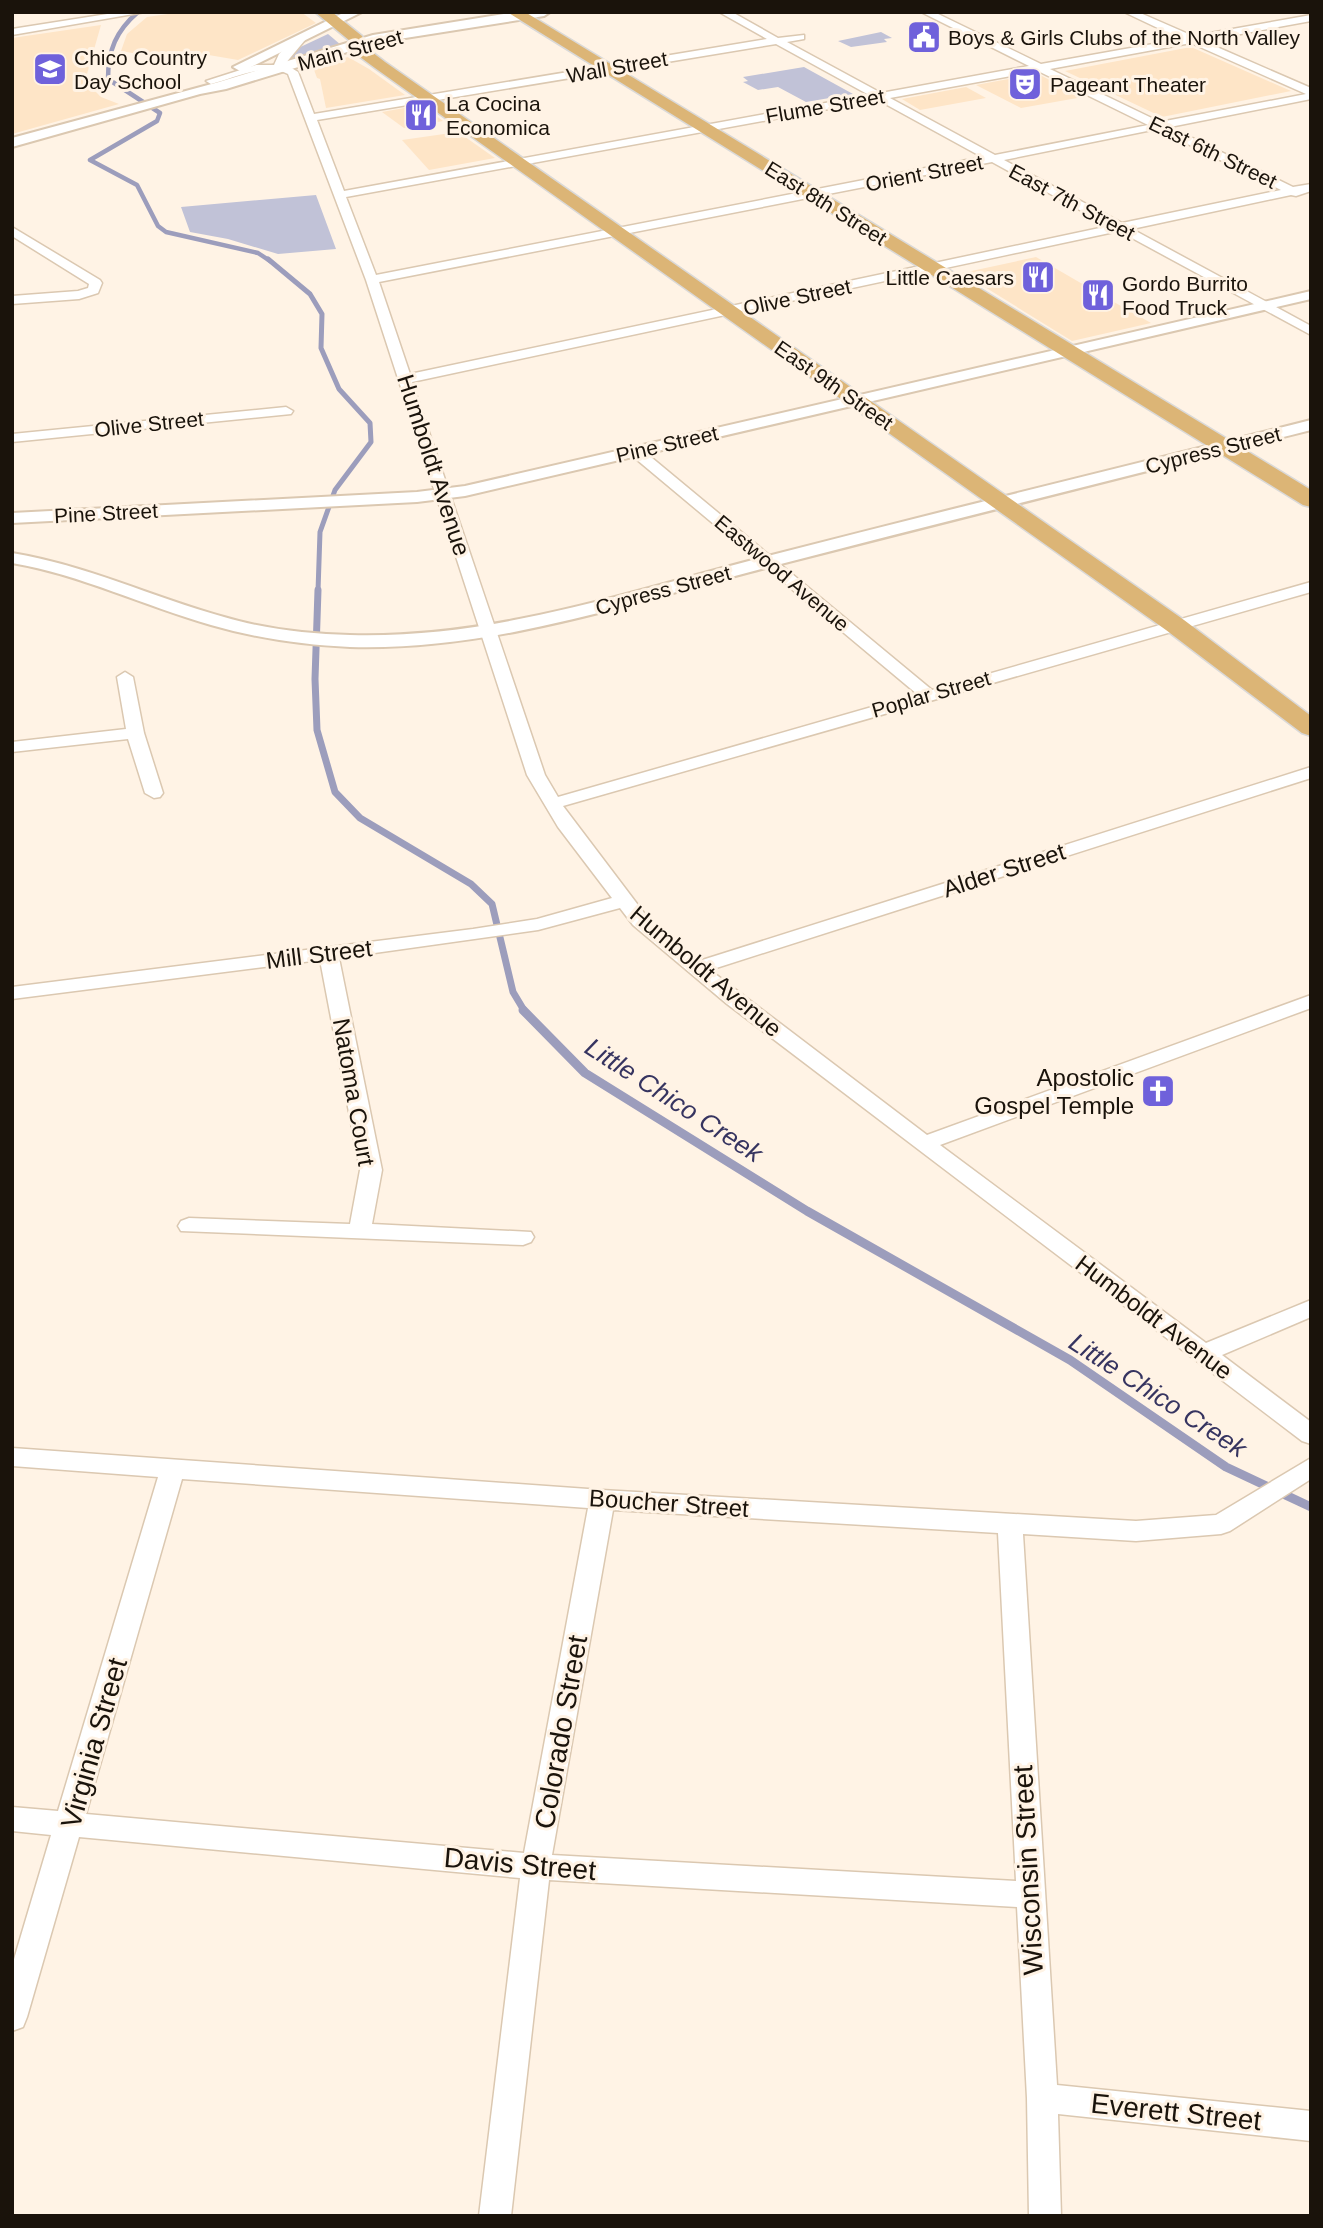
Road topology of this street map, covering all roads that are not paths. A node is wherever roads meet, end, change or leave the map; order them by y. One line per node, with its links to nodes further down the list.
1 (140, 12): 12 (street)
2 (322, 12): 11 (main road, East 9th Street)
3 (356, 12): 11 (main road)
4 (544, 12): 8 (main road, Main Street)
5 (724, 12): 15 (street, East 7th Street)
6 (944, 12): 9 (street)
7 (1129, 12): 16 (street)
8 (517, 14): 17 (main road, Main Street); 20 (main road, East 8th Street)
9 (925, 15): 18 (street, East 6th Street)
10 (1311, 18): 16 (street, Flume Street)
11 (335, 22): 14 (main road); 17 (main road, East 9th Street)
12 (12, 32)
13 (800, 37): 15 (street, Wall Street)
14 (301, 38): 19 (street); 21 (main road)
15 (779, 40): 20 (street, Wall Street); 24 (street, East 7th Street)
16 (1192, 40): 18 (street, Flume Street); 23 (street)
17 (358, 44): 19 (main road, Main Street); 25 (main road, East 9th Street)
18 (1040, 67): 24 (street, Flume Street); 27 (street, East 6th Street)
19 (286, 68): 21 (street); 22 (main road, Main Street); 26 (street, Humboldt Avenue)
20 (605, 69): 25 (street, Wall Street); 28 (main road, East 8th Street)
21 (211, 81): 22 (main road)
22 (198, 90): 29 (main road, Main Street)
23 (1311, 94): 27 (street, Orient Street)
24 (877, 96): 28 (street, Flume Street); 30 (street, East 7th Street)
25 (430, 99): 26 (street, Wall Street); 31 (main road, East 9th Street)
26 (310, 118): 35 (street, Humboldt Avenue)
27 (1160, 126): 30 (street, Orient Street); 33 (street, East 6th Street)
28 (704, 128): 31 (street, Flume Street); 34 (main road, East 8th Street)
29 (12, 143)
30 (993, 160): 34 (street, Orient Street); 37 (street, East 7th Street)
31 (520, 162): 35 (street, Flume Street); 39 (main road, East 9th Street)
32 (1311, 187): 33 (street, Olive Street)
33 (1292, 191): 36 (street, East 6th Street); 37 (street, Olive Street)
34 (813, 194): 39 (street, Orient Street); 40 (main road, East 8th Street)
35 (339, 195): 41 (street, Humboldt Avenue)
36 (1311, 200)
37 (1120, 228): 40 (street, Olive Street); 44 (street, East 7th Street)
38 (12, 231): 43 (street)
39 (617, 232): 41 (street, Orient Street); 45 (main road, East 9th Street)
40 (930, 269): 45 (street, Olive Street); 47 (main road, East 8th Street)
41 (372, 280): 48 (street, Humboldt Avenue)
42 (1311, 295): 44 (street, Pine Street)
43 (12, 300)
44 (1265, 306): 46 (street, East 7th Street); 47 (street, Pine Street)
45 (731, 311): 48 (street, Olive Street); 49 (main road, East 9th Street)
46 (1311, 331)
47 (1067, 351): 49 (street, Pine Street); 53 (main road, East 8th Street)
48 (406, 379): 55 (street, Humboldt Avenue)
49 (853, 399): 54 (street, Pine Street); 57 (main road, East 9th Street)
50 (286, 411): 52 (street, Olive Street)
51 (1311, 425): 53 (street, Cypress Street)
52 (12, 438)
53 (1225, 447): 56 (main road, East 8th Street); 57 (street, Cypress Street)
54 (635, 451): 55 (street, Pine Street); 60 (street, Eastwood Avenue)
55 (443, 494): 58 (street, Pine Street); 63 (street, Humboldt Avenue)
56 (1311, 500)
57 (1003, 504): 60 (street, Cypress Street); 62 (main road, East 9th Street)
58 (12, 518)
59 (12, 558): 63 (street, Cypress Street)
60 (769, 561): 63 (street, Cypress Street); 65 (street, Eastwood Avenue)
61 (1311, 587): 62 (street, Poplar Street)
62 (1175, 625): 65 (street, Poplar Street); 66 (main road, East 9th Street)
63 (491, 633): 71 (street, Humboldt Avenue)
64 (125, 677): 67 (street)
65 (928, 695): 71 (street, Poplar Street)
66 (1311, 728)
67 (135, 733): 68 (street); 70 (street)
68 (12, 747)
69 (1311, 772): 74 (street, Alder Street)
70 (154, 793)
71 (552, 804): 72 (street, Humboldt Avenue)
72 (623, 901): 73 (street, Mill Street); 74 (street, Humboldt Avenue)
73 (328, 953): 75 (street, Mill Street); 79 (street, Natoma Court)
74 (696, 968): 77 (street, Humboldt Avenue)
75 (12, 993)
76 (1311, 1001): 77 (street)
77 (925, 1143): 82 (street, Humboldt Avenue)
78 (189, 1226): 79 (street)
79 (360, 1231): 80 (street)
80 (523, 1237)
81 (1311, 1308): 82 (street)
82 (1203, 1354): 83 (street, Humboldt Avenue)
83 (1311, 1435)
84 (12, 1457): 85 (street, Boucher Street)
85 (173, 1468): 87 (street, Boucher Street); 90 (street, Virginia Street)
86 (1311, 1468): 88 (street, Boucher Street)
87 (602, 1500): 88 (street, Boucher Street); 91 (street, Colorado Street)
88 (1010, 1524): 92 (street, Wisconsin Street)
89 (12, 1818): 90 (street, Davis Street)
90 (71, 1824): 91 (street, Davis Street); 93 (street, Virginia Street)
91 (536, 1867): 92 (street, Davis Street); 96 (street, Colorado Street)
92 (1029, 1895): 94 (street, Wisconsin Street)
93 (12, 2017)
94 (1042, 2098): 95 (street, Everett Street); 97 (street, Wisconsin Street)
95 (1311, 2126)
96 (495, 2216)
97 (1045, 2216)

